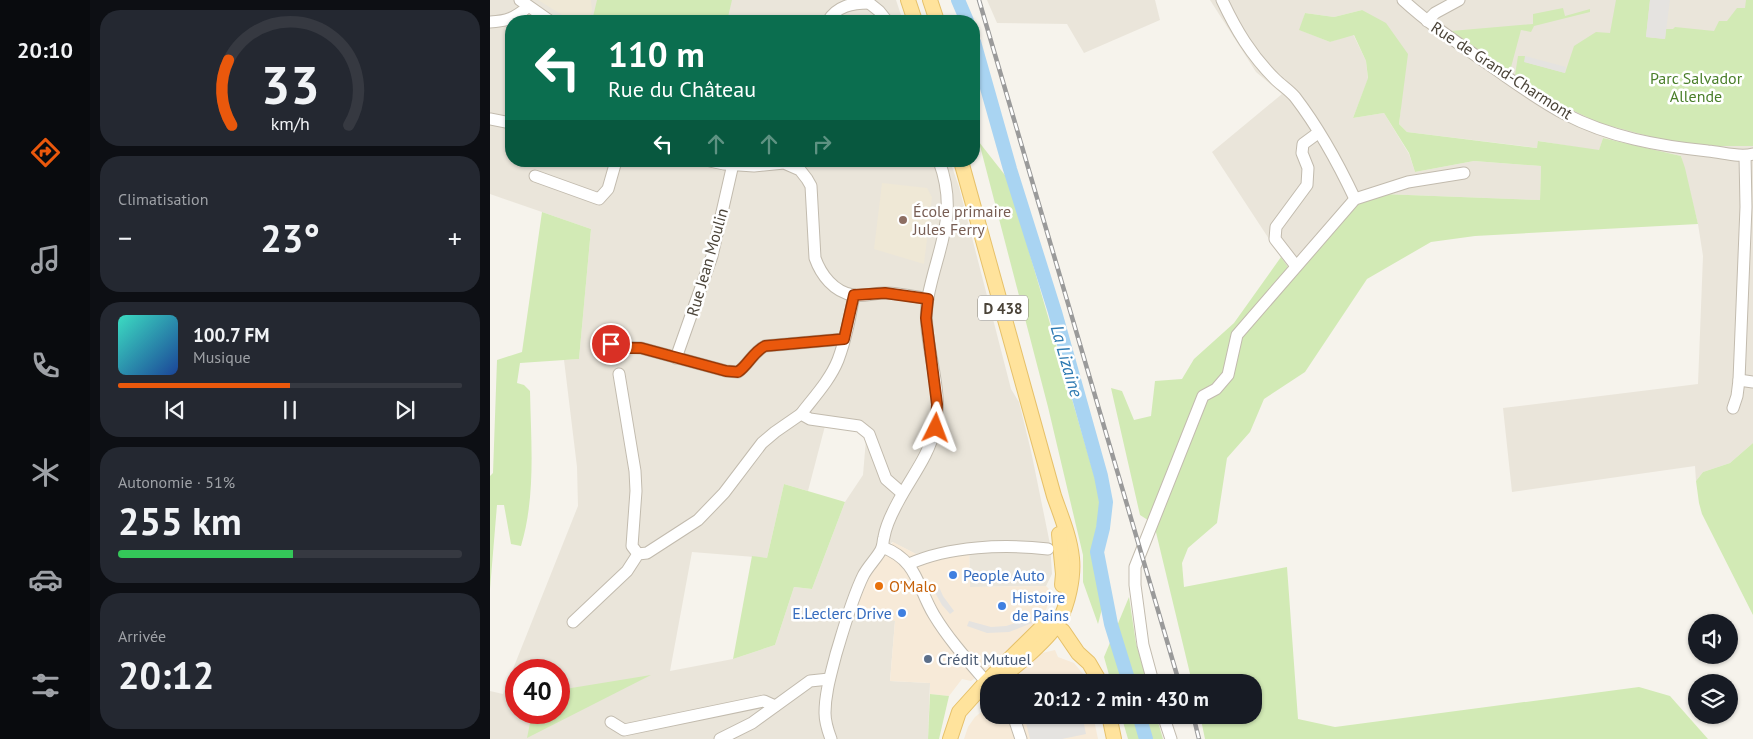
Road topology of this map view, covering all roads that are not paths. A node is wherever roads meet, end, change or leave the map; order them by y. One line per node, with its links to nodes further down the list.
1 (908, 0): 12 (main road)
2 (930, 0): 13 (main road)
3 (1222, 0): 19 (street)
4 (1402, 0): 15 (street, Rue de Grand-Charmont)
5 (1459, 0): 15 (street)
6 (869, 1): 10 (street); 11 (street)
7 (524, 4): 8 (street); 9 (street)
8 (517, 15)
9 (541, 15)
10 (832, 15)
11 (882, 15)
12 (913, 15)
13 (935, 15)
14 (505, 21): 16 (street)
15 (1427, 21): 20 (street, Rue de Grand-Charmont)
16 (490, 22)
17 (490, 119): 18 (street)
18 (505, 122)
19 (1318, 133): 28 (street); 30 (street)
20 (1749, 155): 29 (street)
21 (614, 167): 27 (street)
22 (732, 167): 35 (street, Rue Jean Moulin)
23 (795, 167): 31 (street)
24 (941, 167): 32 (street)
25 (963, 167): 47 (main road, D 438)
26 (1464, 173): 28 (street)
27 (535, 176)
28 (1355, 199): 30 (street)
29 (1750, 207): 37 (street)
30 (1296, 266): 51 (street)
31 (854, 295): 32 (street); 33 (street)
32 (928, 299): 41 (street)
33 (844, 339): 35 (street); 40 (street)
34 (611, 344): 35 (street)
35 (676, 358)
36 (619, 374): 44 (street)
37 (1739, 380): 38 (street); 39 (street)
38 (1753, 382)
39 (1733, 408)
40 (801, 414): 41 (street); 44 (street)
41 (902, 493): 42 (street)
42 (882, 547): 45 (street); 52 (street)
43 (1048, 548): 45 (street)
44 (638, 554): 46 (street)
45 (909, 564): 48 (street)
46 (573, 622)
47 (1047, 628): 49 (main road); 50 (main road)
48 (981, 674)
49 (1001, 674)
50 (1095, 674)
51 (1151, 674)
52 (829, 680): 55 (street); 61 (street)
53 (980, 694): 62 (main road)
54 (980, 698): 63 (main road)
55 (775, 706): 56 (street); 60 (street)
56 (611, 722)
57 (1016, 724): 64 (street)
58 (1111, 724): 65 (main road)
59 (1166, 724): 66 (street)
60 (720, 739)
61 (831, 739)
62 (950, 739)
63 (956, 739)
64 (1021, 739)
65 (1114, 739)
66 (1171, 739)

